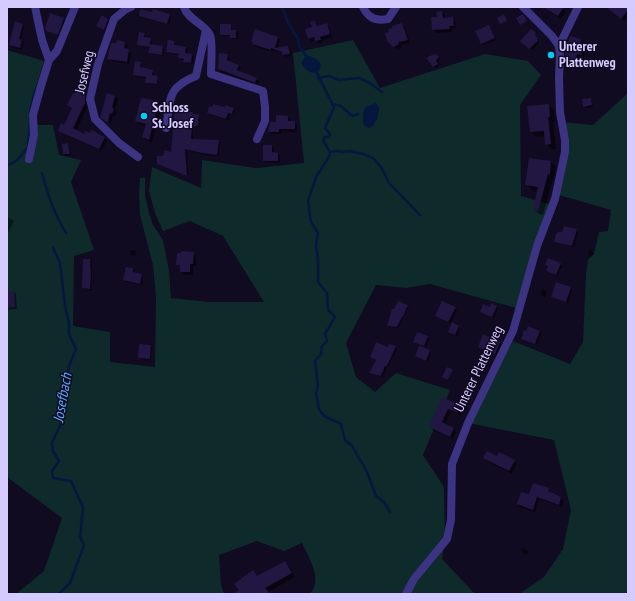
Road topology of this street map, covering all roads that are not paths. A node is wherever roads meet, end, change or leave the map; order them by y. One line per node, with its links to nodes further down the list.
1 (36, 7): 11 (street)
2 (75, 7): 11 (street)
3 (131, 7): 14 (street, Josefweg)
4 (184, 7): 9 (street)
5 (363, 7): 6 (street)
6 (396, 7)
7 (523, 7): 10 (street)
8 (578, 7): 10 (street, Unterer Plattenweg)
9 (206, 30): 12 (street); 13 (street)
10 (559, 46): 16 (street, Unterer Plattenweg)
11 (49, 60): 15 (street)
12 (166, 128)
13 (256, 139)
14 (138, 158)
15 (29, 159)
16 (406, 594)

